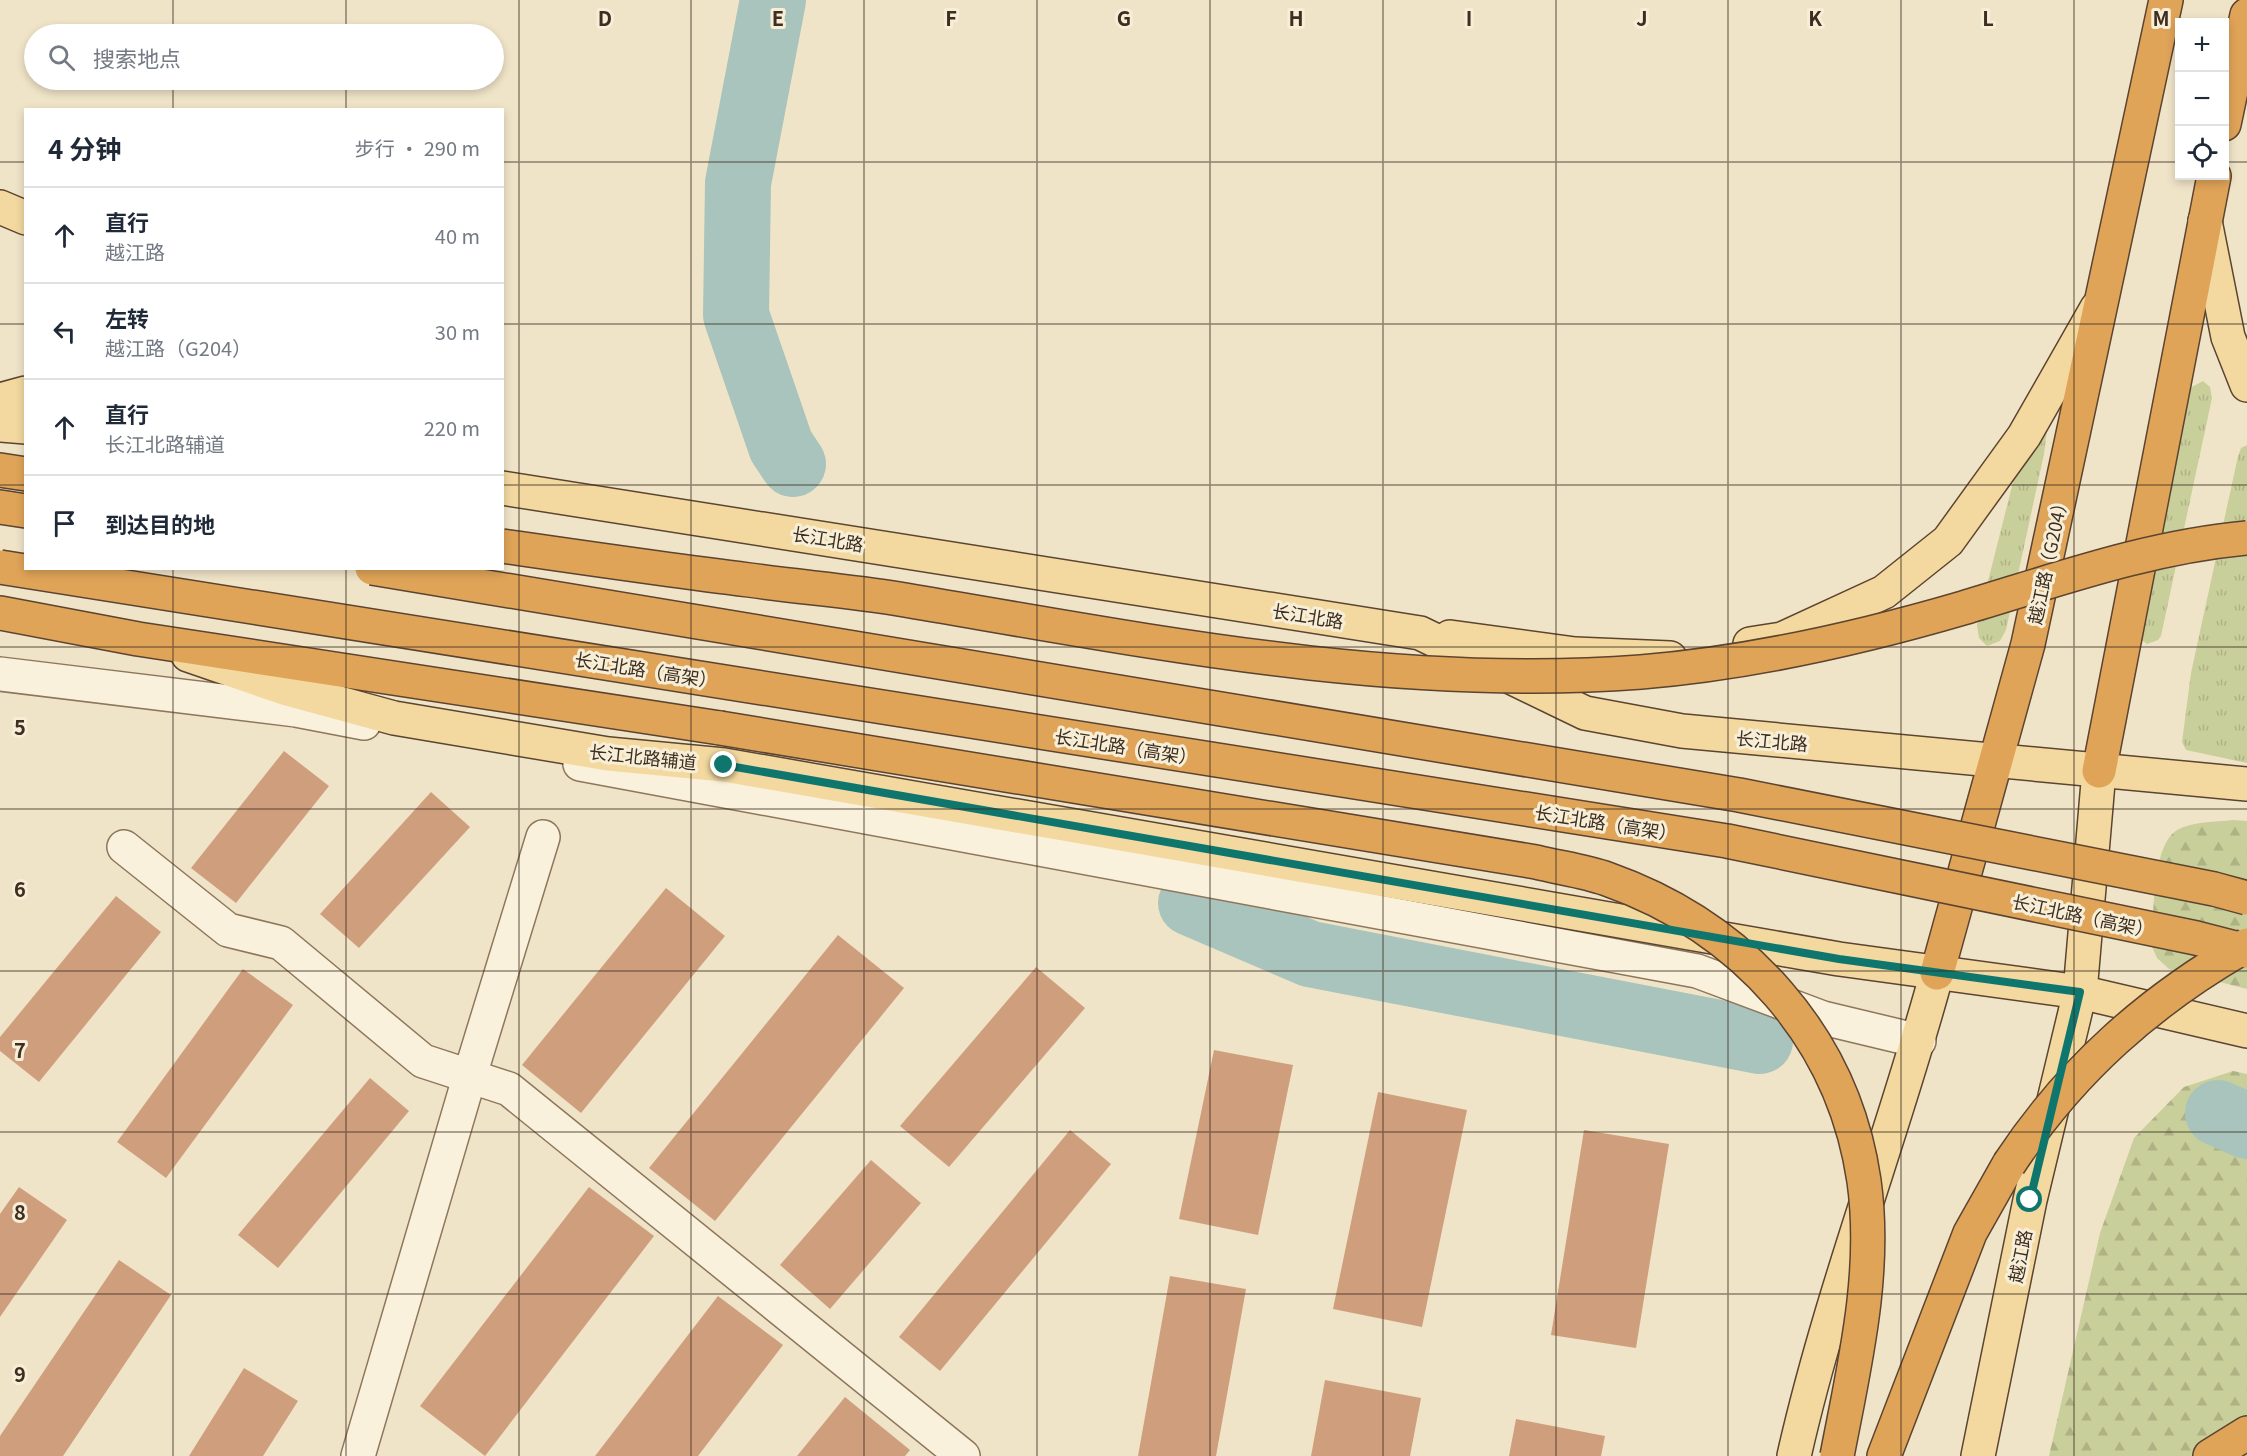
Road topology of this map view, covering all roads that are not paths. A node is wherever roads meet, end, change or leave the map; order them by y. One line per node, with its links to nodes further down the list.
1 (2166, 0): 8 (highway, 越江路（G204）)
2 (2247, 15): 3 (highway)
3 (2229, 100)
4 (2213, 180): 7 (highway)
5 (0, 207): 6 (main road)
6 (24, 217)
7 (2205, 220): 9 (main road); 28 (highway)
8 (2100, 303): 24 (main road); 27 (highway, 越江路（G204）)
9 (2247, 385)
10 (24, 394): 11 (main road)
11 (0, 400)
12 (0, 425): 13 (main road)
13 (24, 427)
14 (0, 470): 15 (highway)
15 (24, 474)
16 (504, 488): 24 (main road, 长江北路)
17 (0, 507): 18 (highway)
18 (24, 511)
19 (2247, 538): 20 (highway, bridge)
20 (504, 546)
21 (0, 567): 34 (highway, 长江北路（高架）, bridge)
22 (384, 570): 32 (highway, bridge)
23 (0, 613): 25 (highway)
24 (1420, 633): 27 (main road, 长江北路)
25 (138, 639): 35 (main road, 长江北路辅道); 44 (highway, bridge)
26 (0, 674): 38 (street, bridge)
27 (1997, 761): 28 (main road, 长江北路); 35 (highway, 越江路（G204）)
28 (2100, 771): 29 (main road, 长江北路); 36 (main road, 越江路)
29 (2247, 784)
30 (543, 837): 39 (street)
31 (124, 847): 39 (street)
32 (2247, 898)
33 (2247, 945): 45 (highway, bridge)
34 (2247, 951)
35 (1937, 973): 36 (main road); 38 (main road)
36 (2080, 994): 37 (main road); 46 (main road, 越江路, bridge)
37 (2247, 1031)
38 (1919, 1041): 43 (main road)
39 (470, 1075): 41 (street); 42 (street)
40 (2247, 1433): 47 (highway)
41 (358, 1456)
42 (963, 1456)
43 (1794, 1456)
44 (1837, 1456)
45 (1884, 1456)
46 (1978, 1456)
47 (2210, 1456)

